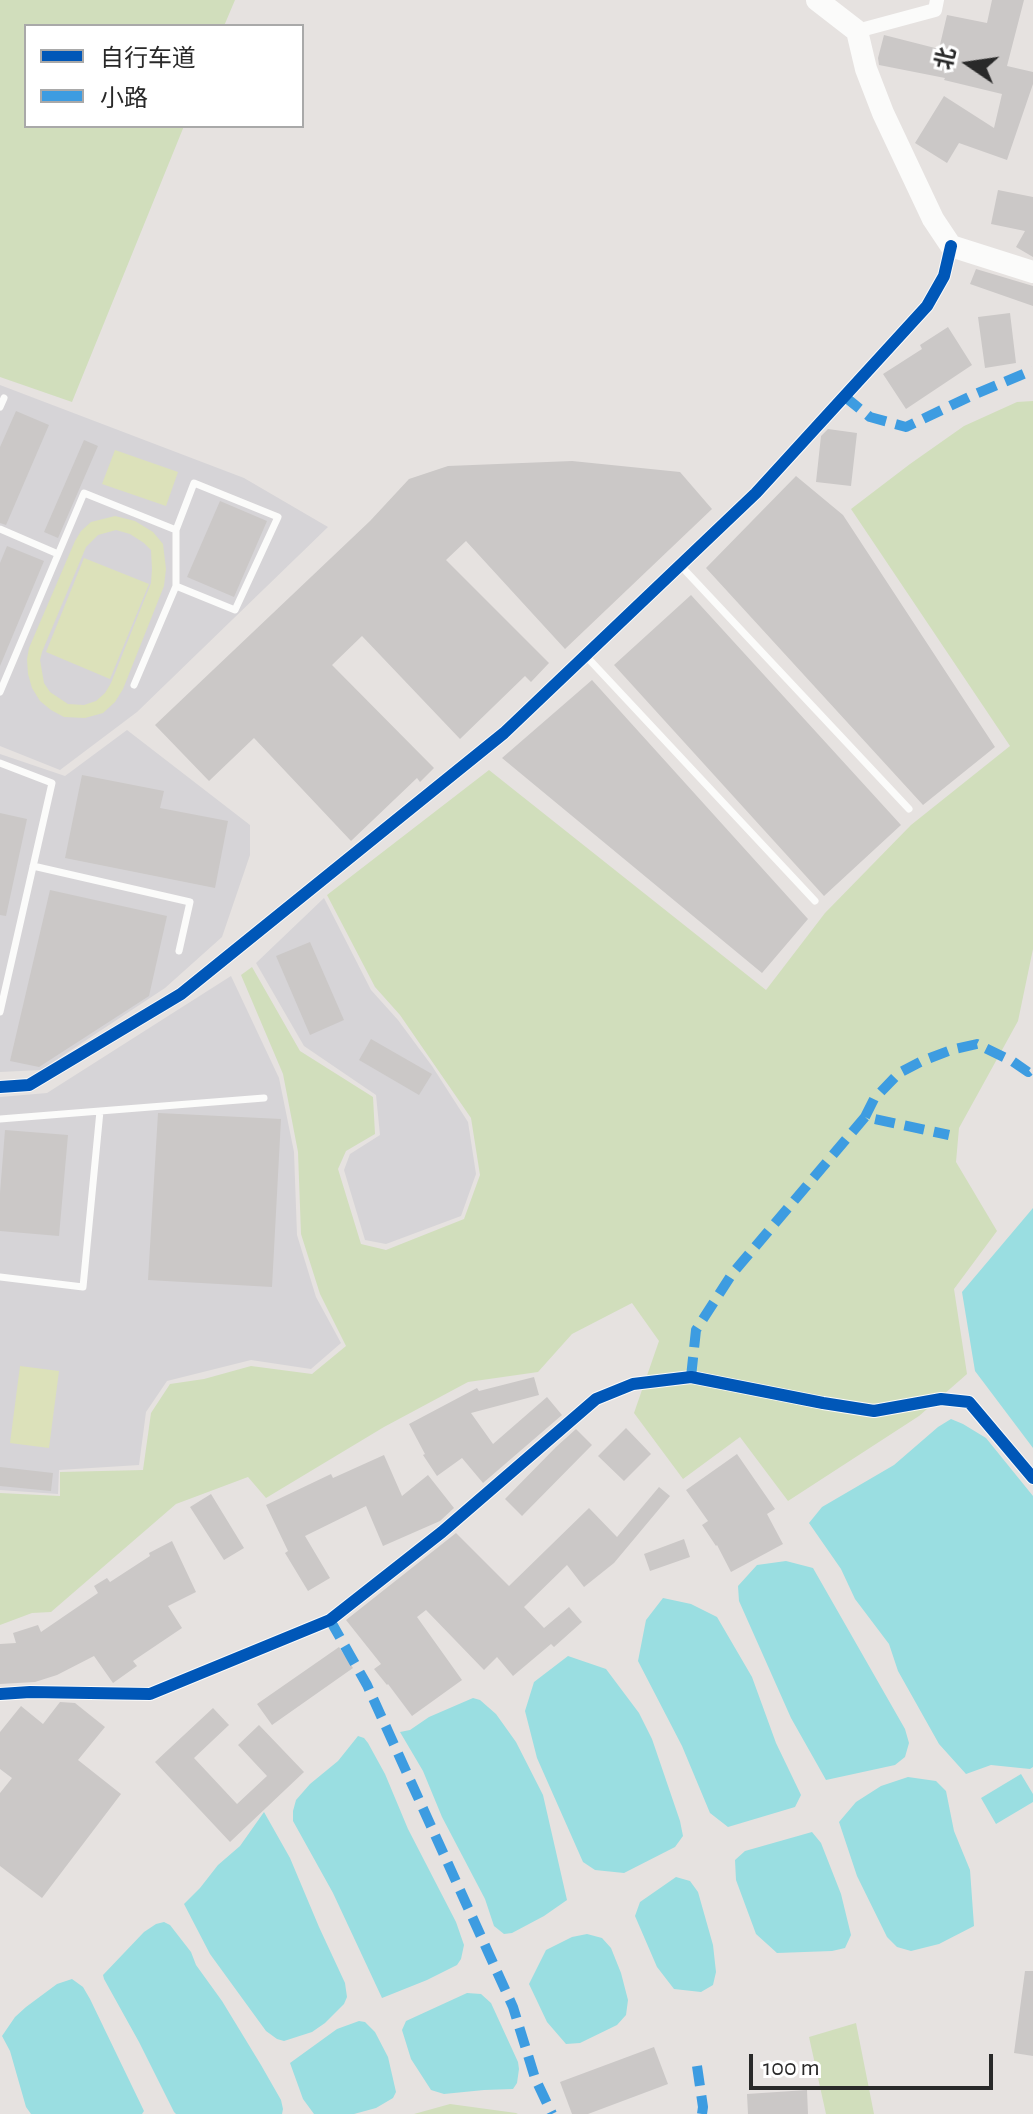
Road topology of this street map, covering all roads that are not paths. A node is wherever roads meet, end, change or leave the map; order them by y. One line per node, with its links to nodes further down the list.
1 (817, 0): 3 (street)
2 (937, 0): 3 (street)
3 (857, 31): 4 (street)
4 (951, 246): 5 (street); 11 (street)
5 (1033, 272)
6 (4, 398): 7 (lane)
7 (0, 407)
8 (0, 529): 10 (lane)
9 (176, 530): 10 (lane); 12 (lane); 12 (lane)
10 (58, 554): 15 (lane)
11 (680, 565): 13 (street); 17 (lane)
12 (176, 586): 14 (lane)
13 (585, 655): 19 (lane); 22 (street)
14 (134, 685)
15 (0, 692)
16 (0, 763): 18 (lane)
17 (909, 809)
18 (33, 866): 20 (lane); 21 (lane)
19 (815, 901)
20 (179, 951)
21 (0, 1012)
22 (0, 1087)
23 (264, 1098): 24 (lane)
24 (100, 1111): 25 (lane); 26 (lane)
25 (0, 1119)
26 (0, 1277)
27 (1033, 1478): 28 (street)
28 (0, 1694)

